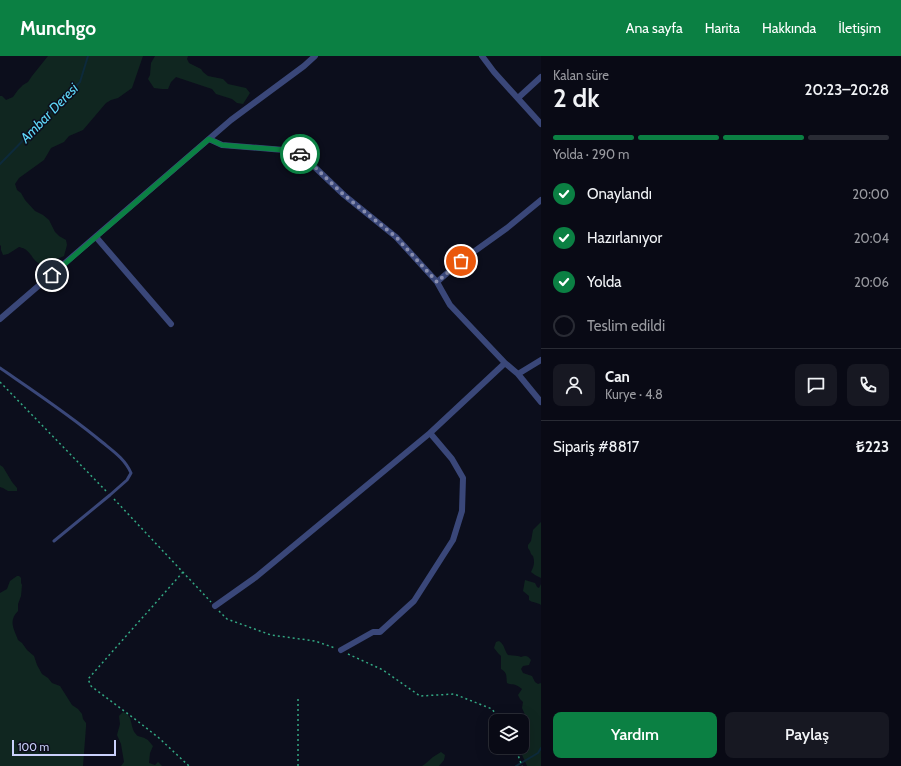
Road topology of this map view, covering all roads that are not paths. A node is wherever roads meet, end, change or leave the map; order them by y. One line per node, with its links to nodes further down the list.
1 (315, 56): 6 (street)
2 (482, 56): 4 (street)
3 (541, 77): 4 (street)
4 (518, 98): 5 (street)
5 (541, 124)
6 (209, 139): 8 (street); 9 (street)
7 (541, 200): 9 (street)
8 (96, 237): 10 (street); 11 (street)
9 (437, 282): 13 (street)
10 (0, 319)
11 (171, 324)
12 (541, 360): 15 (street)
13 (505, 363): 15 (street); 17 (street)
14 (0, 368): 18 (lane)
15 (518, 374): 16 (street)
16 (541, 402)
17 (430, 432): 19 (street); 20 (street)
18 (54, 541)
19 (215, 606)
20 (341, 650)

